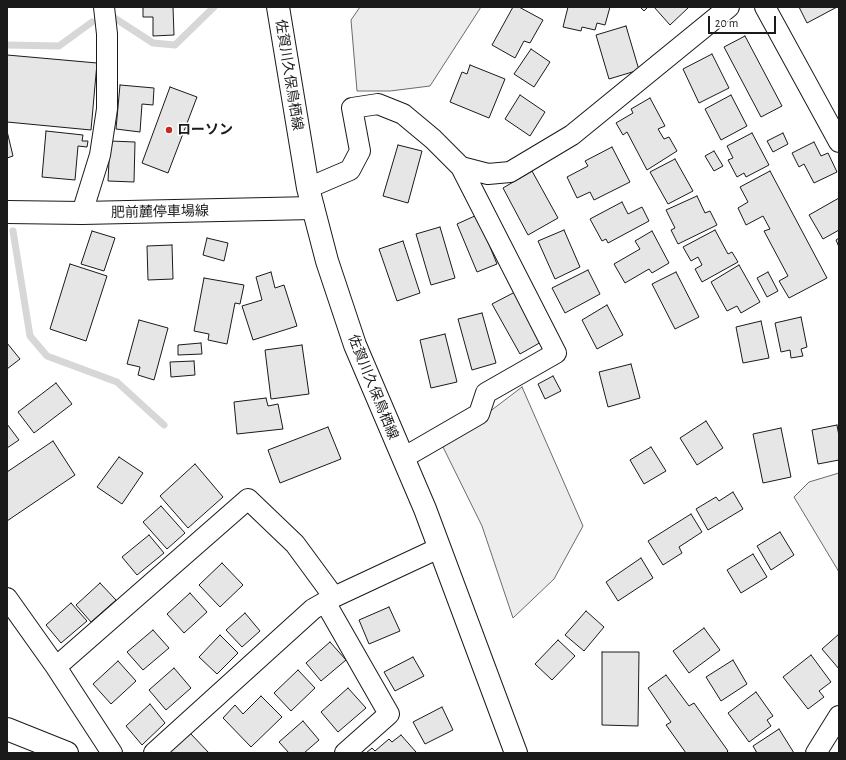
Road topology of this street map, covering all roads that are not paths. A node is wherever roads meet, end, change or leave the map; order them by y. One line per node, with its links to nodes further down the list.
1 (104, 7): 10 (street)
2 (278, 7): 7 (main road, 佐賀川久保鳥栖線)
3 (729, 7): 6 (street)
4 (765, 7): 5 (street)
5 (839, 142)
6 (461, 167): 7 (street); 11 (street)
7 (308, 188): 8 (main road, 佐賀川久保鳥栖線)
8 (313, 208): 10 (main road, 肥前麓停車場線); 11 (main road, 佐賀川久保鳥栖線)
9 (7, 212): 10 (main road, 肥前麓停車場線)
10 (82, 213)
11 (403, 458): 12 (main road, 佐賀川久保鳥栖線)
12 (439, 548): 14 (street); 22 (main road, 佐賀川久保鳥栖線)
13 (7, 598): 15 (street)
14 (329, 599): 15 (street); 20 (street); 21 (street)
15 (56, 667): 19 (street)
16 (839, 716): 23 (street)
17 (7, 729): 18 (main road)
18 (67, 753)
19 (112, 753)
20 (154, 753)
21 (345, 753)
22 (516, 753)
23 (816, 753)

